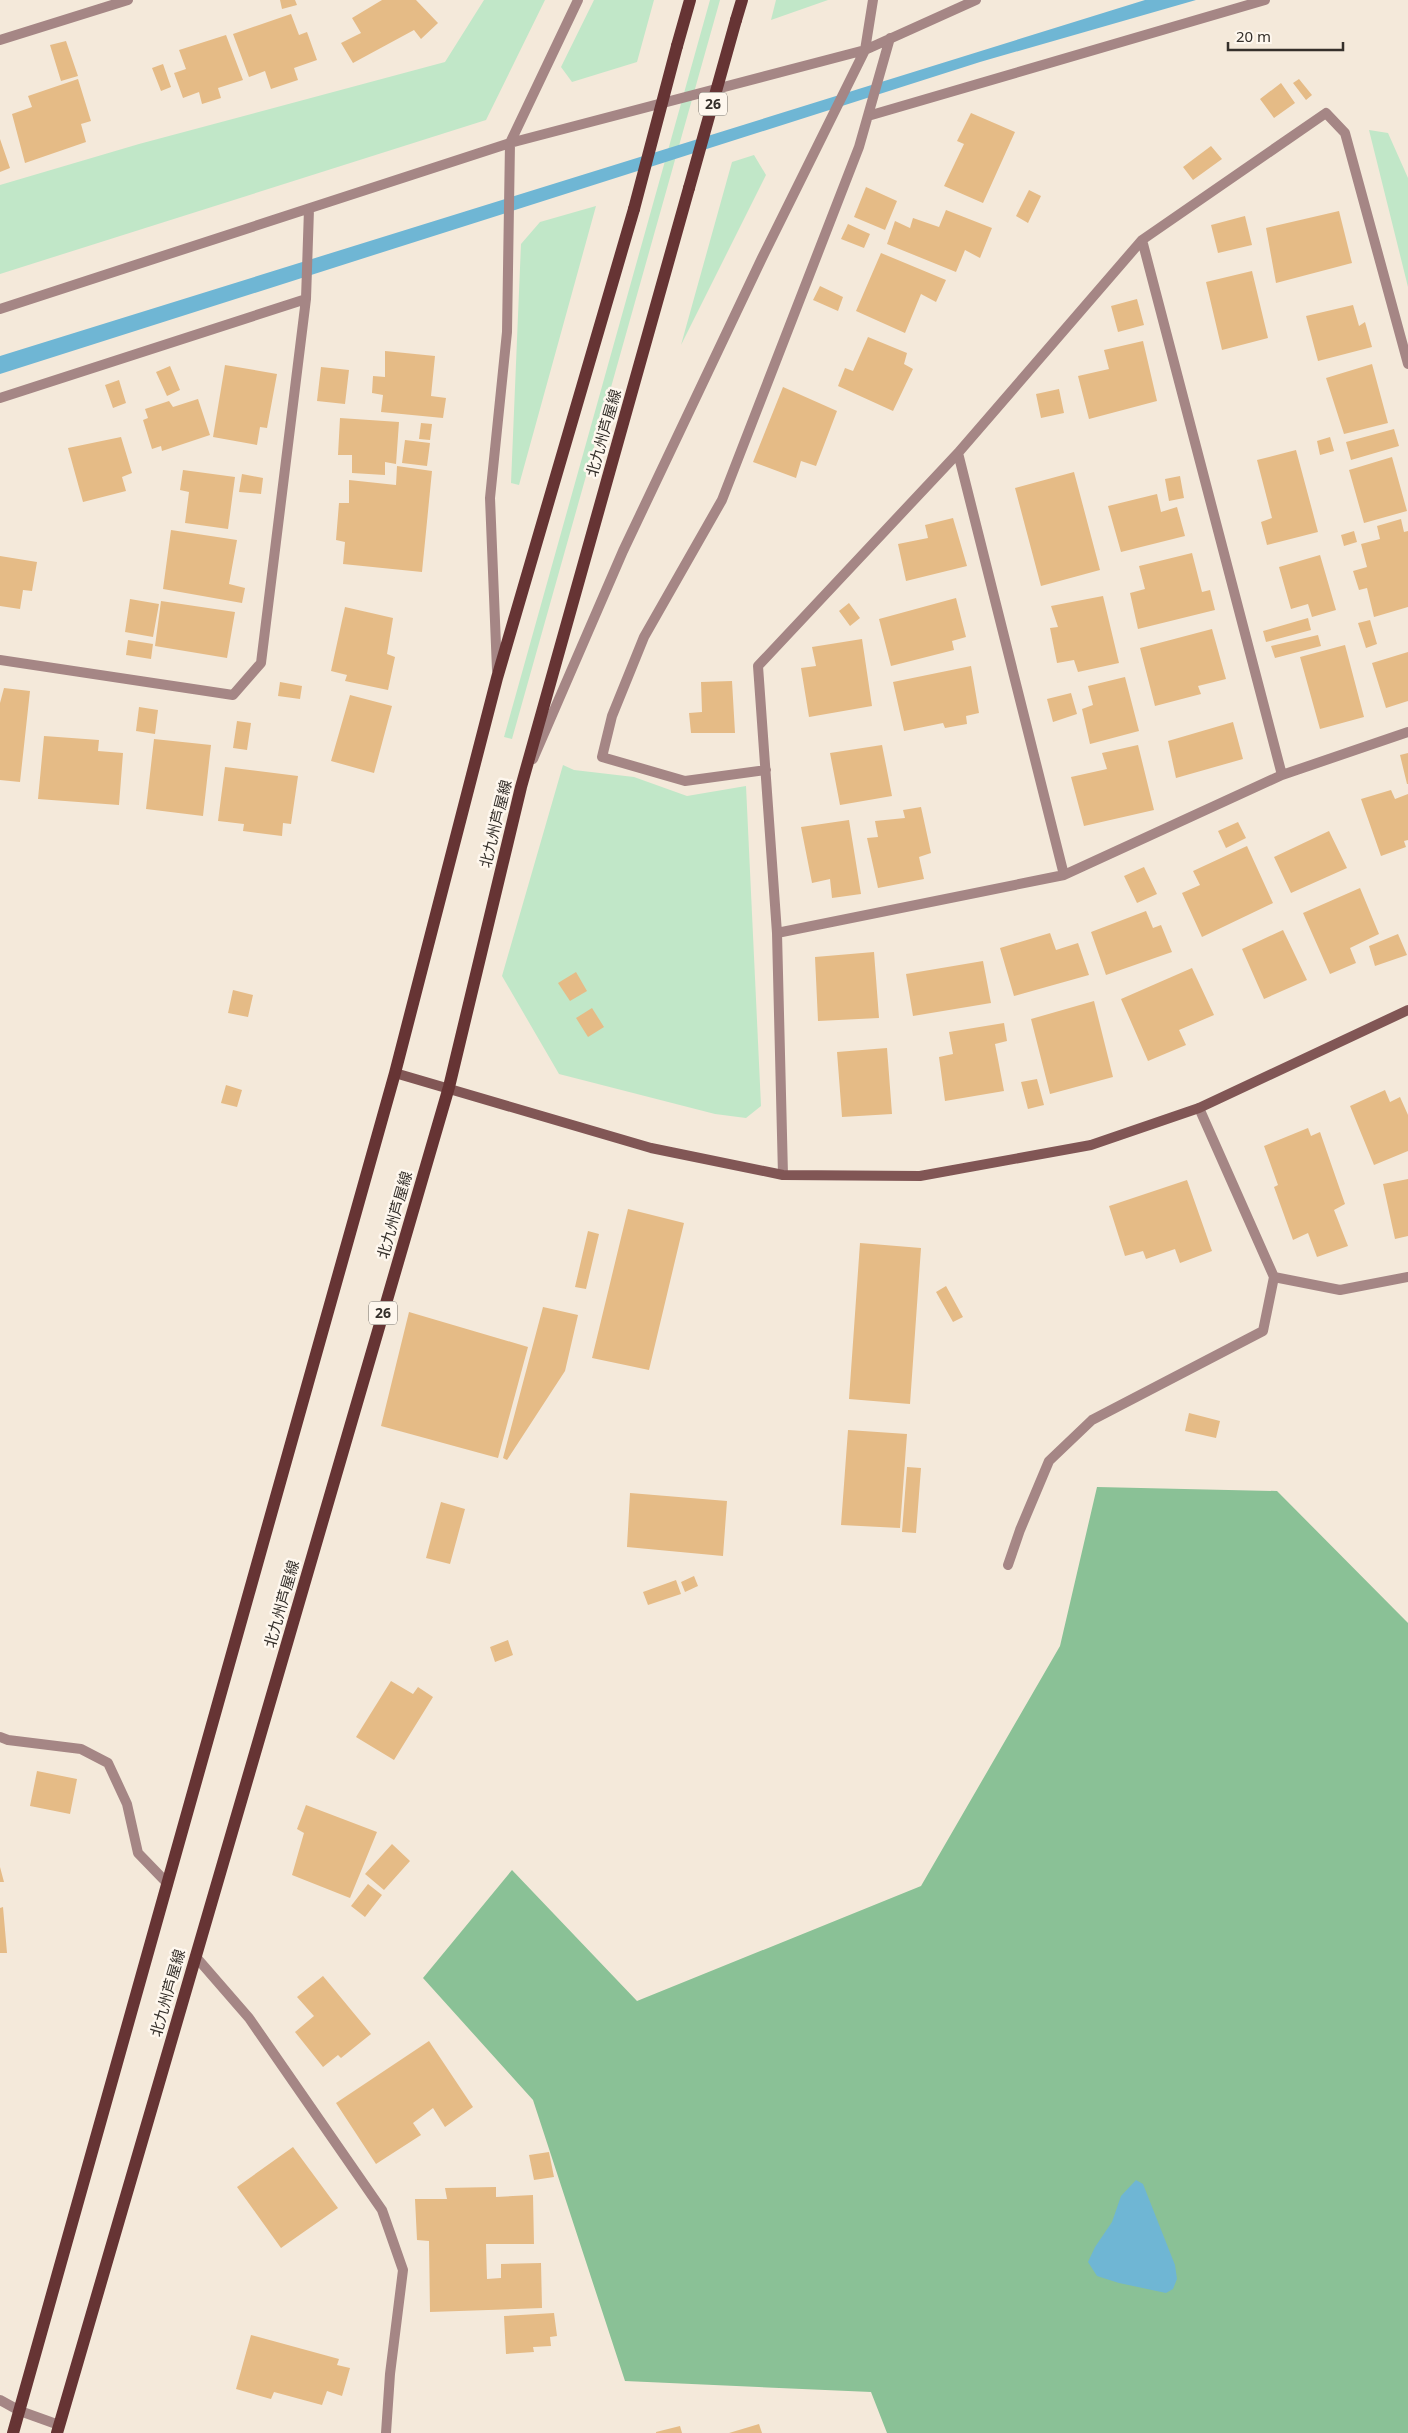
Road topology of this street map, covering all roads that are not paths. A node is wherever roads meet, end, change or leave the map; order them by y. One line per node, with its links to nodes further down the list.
1 (128, 0): 9 (street)
2 (578, 0): 12 (street)
3 (690, 0): 21 (main road, 北九州芦屋線, bridge)
4 (742, 0): 25 (main road, 北九州芦屋線 / 26, bridge)
5 (873, 0): 10 (street)
6 (976, 0): 8 (street)
7 (1265, 0): 11 (street)
8 (890, 38): 10 (street); 11 (street)
9 (0, 40)
10 (866, 50): 12 (street); 25 (street)
11 (868, 116): 23 (street)
12 (510, 143): 13 (street); 21 (street)
13 (309, 209): 15 (street); 16 (street)
14 (1142, 240): 17 (street); 19 (street); 24 (street)
15 (306, 299): 18 (street); 20 (street)
16 (0, 309)
17 (1408, 364)
18 (0, 398)
19 (958, 453): 23 (street); 26 (street)
20 (0, 660)
21 (497, 678): 29 (main road, 北九州芦屋線)
22 (1408, 732): 24 (street)
23 (766, 770): 27 (street)
24 (1282, 775): 26 (street)
25 (521, 787): 30 (main road, 北九州芦屋線 / 26)
26 (1064, 875): 27 (street)
27 (777, 933): 32 (street)
28 (1408, 1010): 31 (street)
29 (395, 1072): 30 (street); 37 (main road, 北九州芦屋線)
30 (450, 1087): 32 (street); 38 (main road, 北九州芦屋線 / 26)
31 (1199, 1108): 32 (street); 33 (street)
32 (783, 1174)
33 (1274, 1277): 34 (street); 35 (street)
34 (1408, 1278)
35 (1008, 1565)
36 (0, 1736): 37 (street)
37 (168, 1884): 40 (main road, 北九州芦屋線)
38 (196, 1957): 41 (main road, 北九州芦屋線 / 26); 43 (street)
39 (0, 2400): 40 (street)
40 (20, 2411): 41 (street); 42 (main road, 北九州芦屋線)
41 (58, 2429)
42 (14, 2433)
43 (386, 2433)

